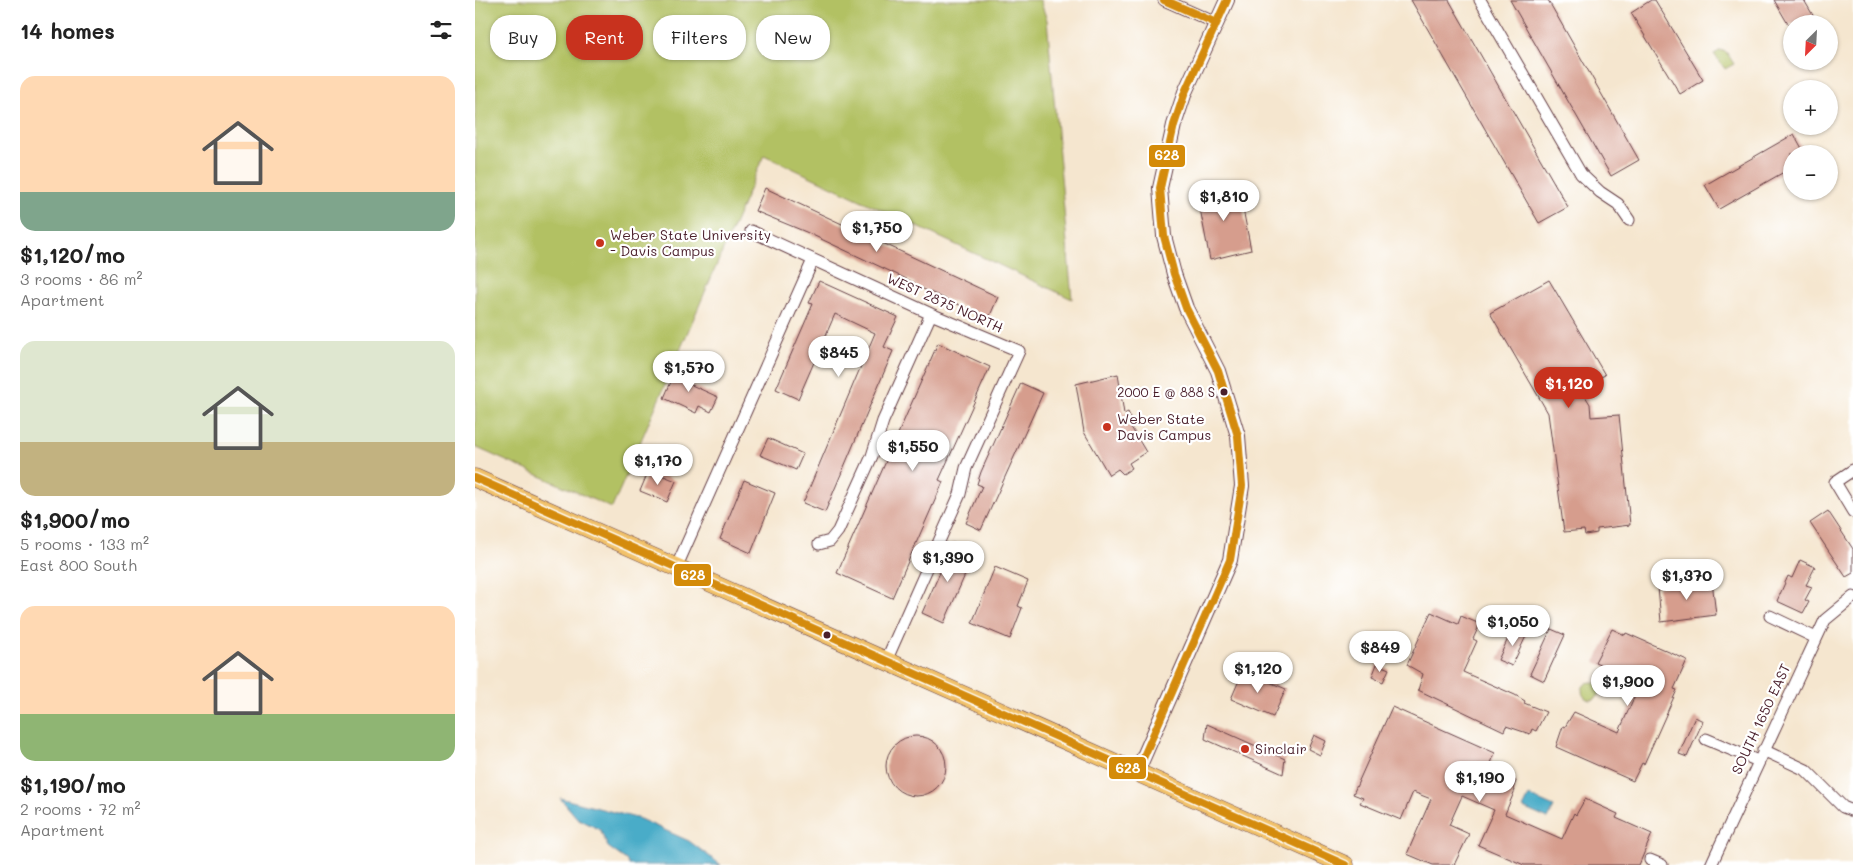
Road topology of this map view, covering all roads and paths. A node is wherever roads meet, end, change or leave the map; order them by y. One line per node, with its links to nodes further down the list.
1 (1163, 0): 4 (street)
2 (1227, 0): 4 (street)
3 (1480, 0): 5 (street)
4 (1217, 23): 20 (street)
5 (1629, 220)
6 (751, 231): 7 (street, WEST 2875 NORTH)
7 (813, 260): 8 (street, WEST 2875 NORTH); 13 (street)
8 (931, 314): 12 (street); 17 (street, WEST 2875 NORTH)
9 (1853, 470): 11 (street)
10 (475, 478): 13 (main road)
11 (1853, 512)
12 (819, 544)
13 (676, 568): 17 (main road)
14 (1853, 598): 16 (street, SOUTH 1650 EAST)
15 (1770, 616): 16 (street)
16 (1816, 638): 19 (street, SOUTH 1650 EAST)
17 (886, 661): 20 (main road)
18 (1706, 739): 19 (street)
19 (1760, 756): 21 (street); 25 (street, SOUTH 1650 EAST)
20 (1137, 772): 23 (main road)
21 (1853, 811)
22 (1650, 860): 24 (street)
23 (1345, 865)
24 (1661, 865)
25 (1711, 865)

